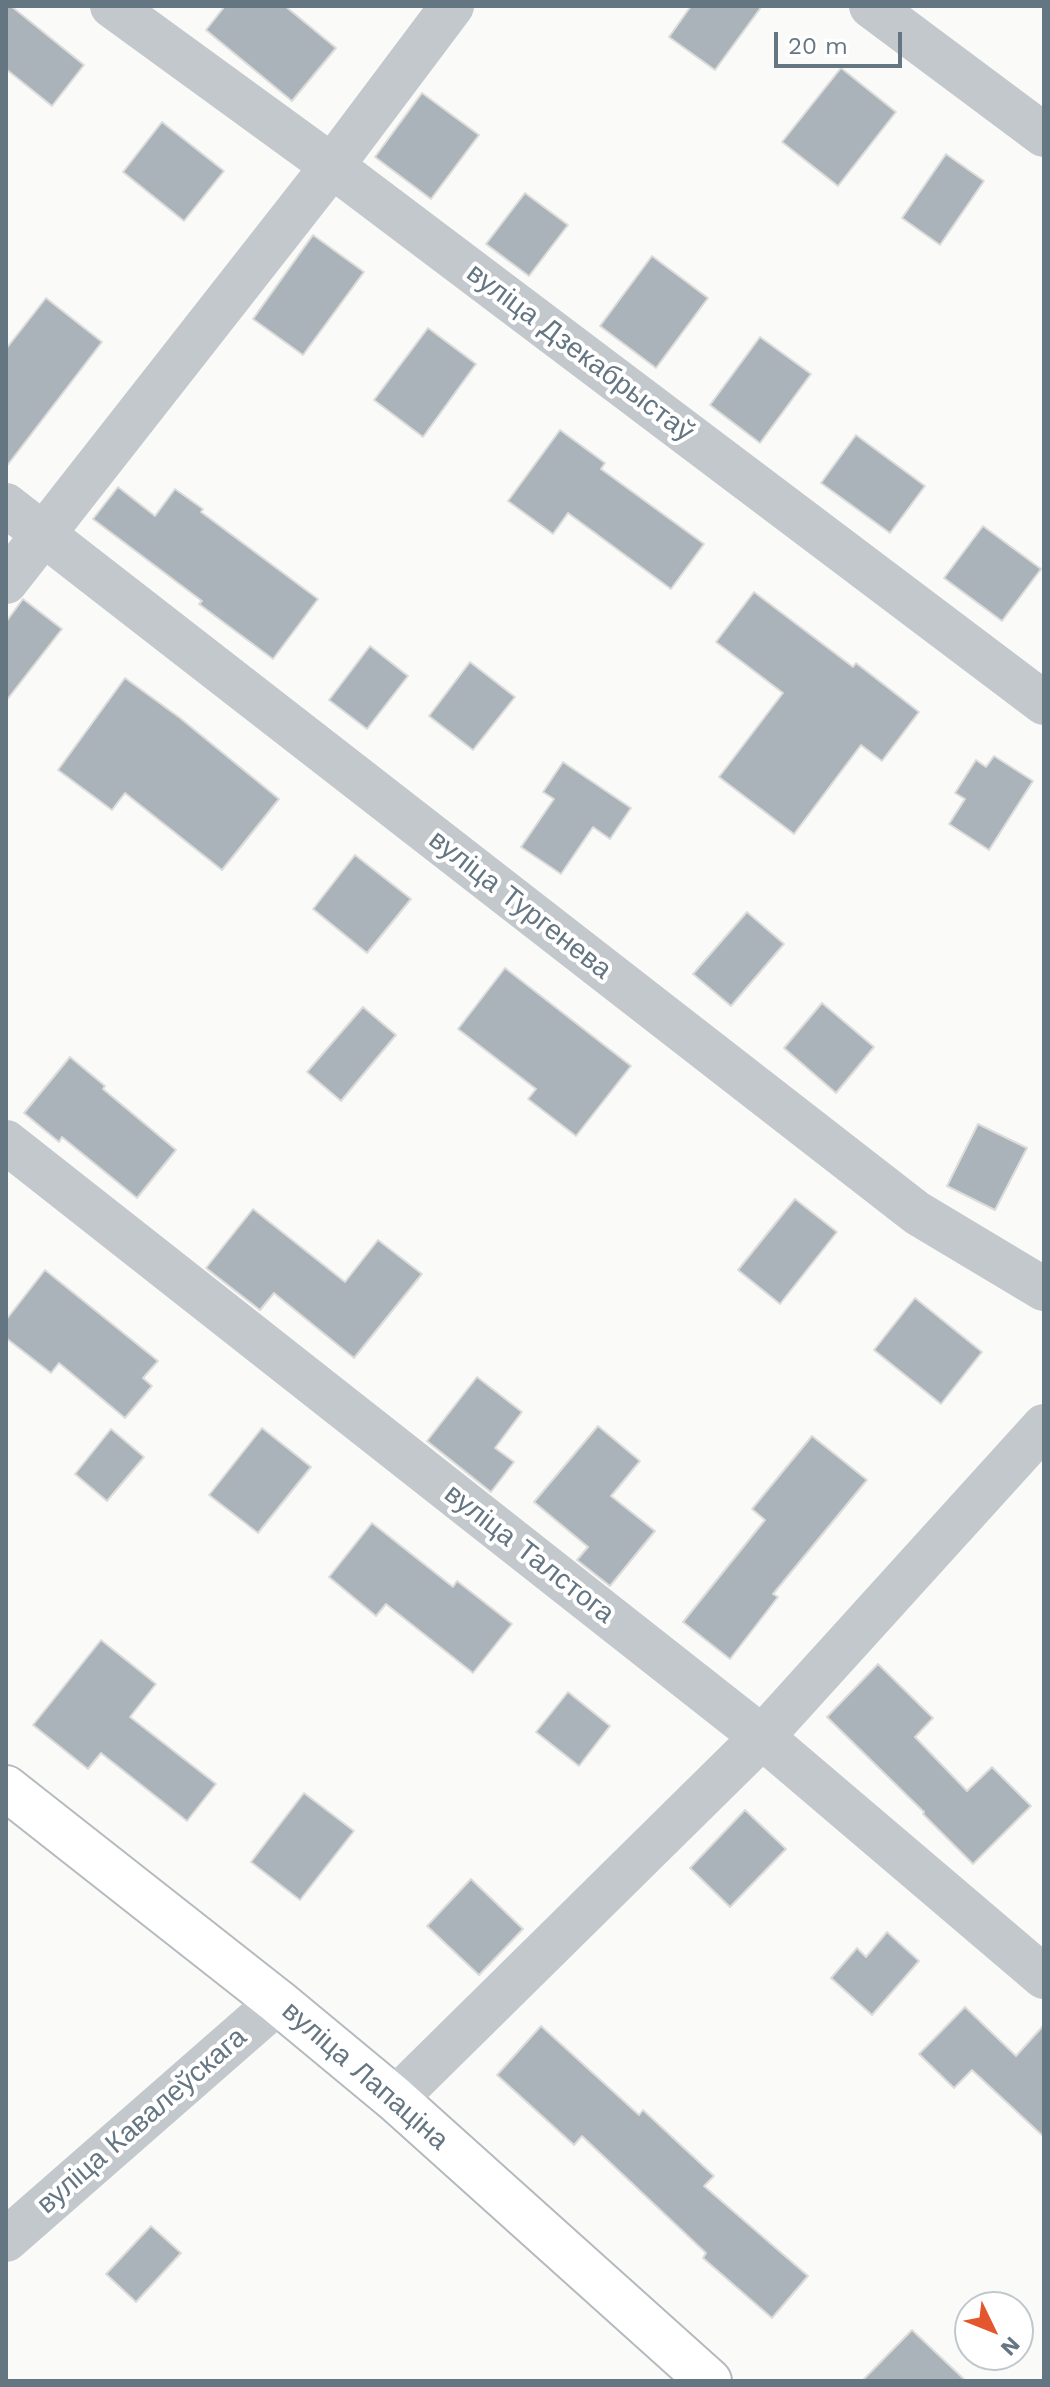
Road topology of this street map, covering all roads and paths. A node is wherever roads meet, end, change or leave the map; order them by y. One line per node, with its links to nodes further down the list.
1 (112, 6): 5 (street, вуліца Дзекабрыстаў)
2 (452, 6): 5 (street)
3 (871, 6): 4 (street)
4 (1044, 135)
5 (332, 166): 7 (street); 9 (street, вуліца Дзекабрыстаў)
6 (6, 505): 7 (street, вуліца Тургенева)
7 (43, 533): 8 (street); 11 (street, вуліца Тургенева)
8 (6, 582)
9 (1044, 703)
10 (6, 1142): 13 (street, вуліца Талстога)
11 (1044, 1289)
12 (1044, 1426): 13 (street)
13 (762, 1737): 15 (street, вуліца Талстога); 17 (street)
14 (6, 1788): 16 (main road, вуліца Лапаціна)
15 (1044, 1977)
16 (278, 2002): 17 (main road, вуліца Лапаціна); 18 (street, вуліца Кавалеўскага)
17 (395, 2099): 19 (main road, вуліца Лапаціна)
18 (6, 2240)
19 (709, 2381)

